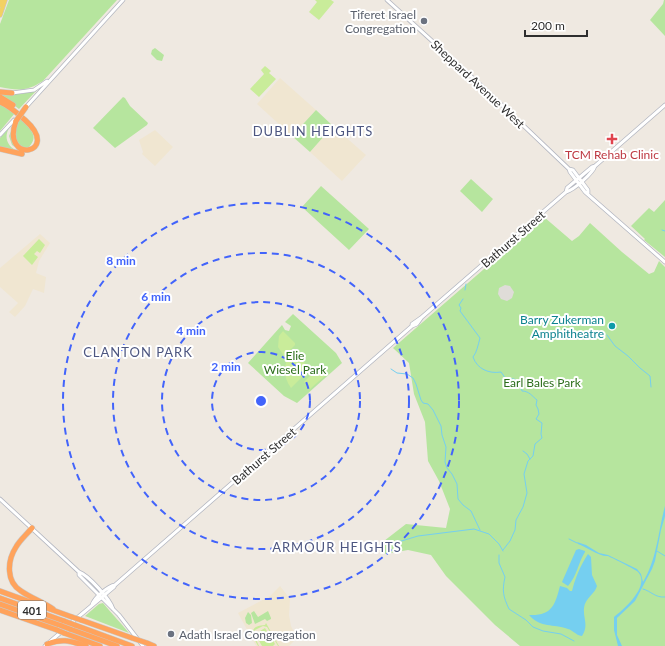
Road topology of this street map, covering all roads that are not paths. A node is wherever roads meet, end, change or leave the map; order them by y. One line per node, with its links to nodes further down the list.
1 (2, 0): 5 (main road)
2 (5, 0): 6 (main road)
3 (122, 0): 7 (main road)
4 (387, 0): 19 (main road, Sheppard Avenue West)
5 (0, 5)
6 (0, 15)
7 (54, 75): 9 (main road); 13 (main road)
8 (0, 92): 9 (highway)
9 (12, 93)
10 (0, 97): 18 (highway)
11 (0, 102): 17 (highway)
12 (665, 105): 19 (main road, Bathurst Street)
13 (26, 107): 14 (highway, bridge)
14 (15, 120): 15 (main road); 16 (highway)
15 (0, 135)
16 (8, 138)
17 (10, 145)
18 (0, 149)
19 (579, 181): 20 (main road, Sheppard Avenue West); 24 (main road, Bathurst Street)
20 (665, 262)
21 (0, 499): 22 (main road)
22 (32, 528): 24 (main road); 28 (highway)
23 (0, 591): 28 (highway, 401)
24 (102, 596): 30 (main road, Bathurst Street); 31 (main road)
25 (0, 598): 29 (highway, 401)
26 (0, 604): 29 (highway, 401)
27 (0, 610): 29 (highway, 401)
28 (53, 610): 31 (highway, 401, bridge)
29 (60, 626): 33 (highway, 401, bridge); 34 (highway, 401, bridge); 35 (highway, 401, bridge)
30 (46, 645): 32 (highway)
31 (145, 645): 36 (highway, 401)
32 (86, 646)
33 (100, 646)
34 (118, 646)
35 (132, 646)
36 (154, 646)

